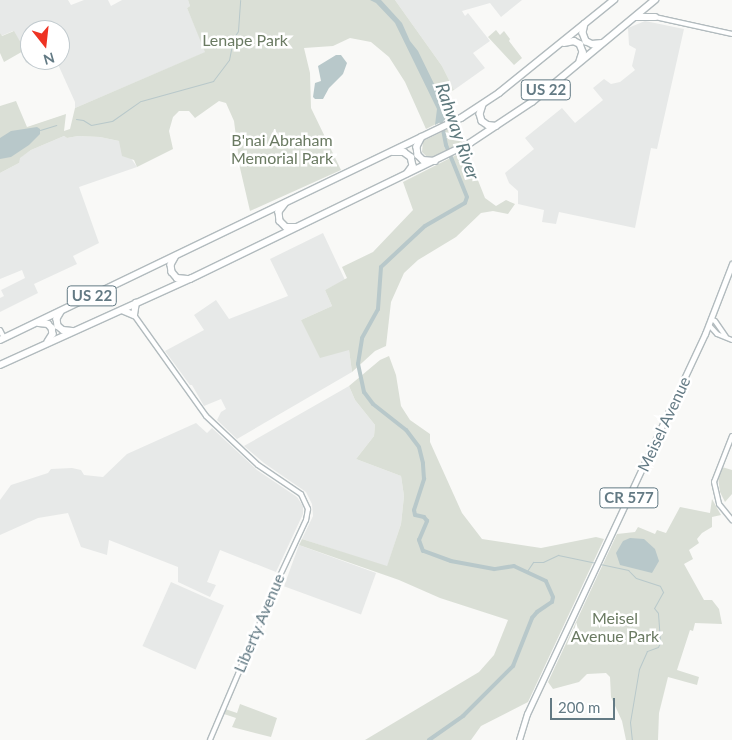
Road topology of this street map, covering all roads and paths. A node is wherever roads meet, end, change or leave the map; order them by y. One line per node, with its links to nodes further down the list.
1 (614, 0): 6 (highway, US 22)
2 (655, 0): 3 (highway, US 22)
3 (649, 5): 4 (highway); 5 (highway, US 22)
4 (655, 17): 5 (highway); 7 (street)
5 (632, 19): 8 (highway, US 22)
6 (586, 22): 8 (highway); 9 (highway, US 22)
7 (732, 34)
8 (603, 43): 10 (highway, US 22)
9 (558, 45): 10 (highway); 11 (highway, US 22)
10 (579, 63): 12 (highway, US 22)
11 (484, 103): 12 (highway); 13 (highway, US 22)
12 (498, 125): 15 (highway, US 22)
13 (423, 136): 14 (highway, US 22); 15 (highway)
14 (388, 153): 16 (highway); 17 (highway, US 22)
15 (437, 161): 16 (highway, US 22)
16 (402, 177): 18 (highway, US 22)
17 (286, 202): 18 (highway); 19 (highway, US 22)
18 (299, 227): 21 (highway, US 22)
19 (178, 254): 21 (highway); 25 (highway, US 22)
20 (732, 264): 23 (main road, CR 577)
21 (190, 279): 22 (highway, US 22)
22 (137, 302): 24 (highway, US 22); 26 (highway)
23 (716, 307): 27 (main road, CR 577); 29 (street)
24 (120, 310): 26 (highway); 32 (highway, US 22)
25 (62, 311): 28 (highway, US 22); 32 (highway)
26 (134, 315): 42 (street, Liberty Avenue)
27 (711, 320): 29 (street); 30 (main road, CR 577)
28 (37, 323): 36 (highway, US 22); 38 (highway)
29 (717, 324): 35 (street)
30 (709, 325): 33 (main road, Meisel Avenue / CR 577); 34 (street)
31 (0, 330): 36 (street)
32 (73, 331): 38 (highway, US 22)
33 (705, 334): 34 (street); 43 (main road, Meisel Avenue / CR 577)
34 (717, 334): 35 (street)
35 (726, 337): 37 (street)
36 (2, 339)
37 (732, 340)
38 (46, 344): 39 (highway, US 22)
39 (0, 365)
40 (732, 436): 41 (street)
41 (732, 520)
42 (210, 740)
43 (519, 740)

